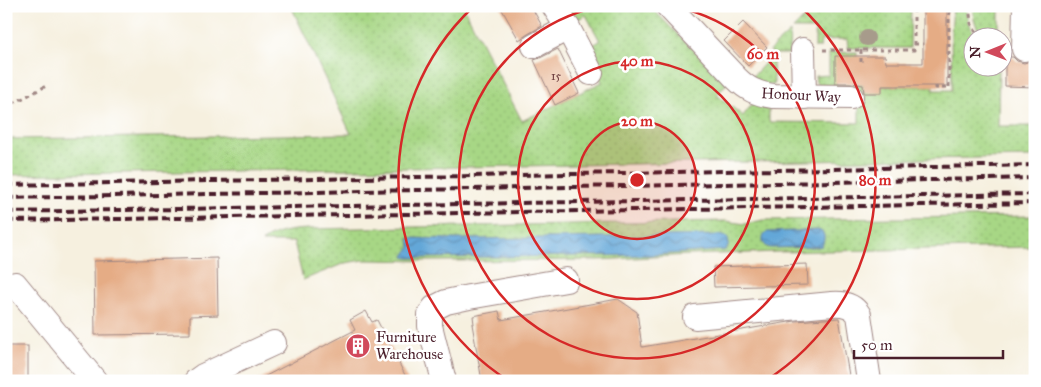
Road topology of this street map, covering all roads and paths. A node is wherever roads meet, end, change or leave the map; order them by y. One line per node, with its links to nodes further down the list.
1 (554, 6): 6 (street)
2 (668, 6): 17 (street, Honour Way)
3 (914, 6): 8 (path)
4 (951, 6): 16 (path)
5 (969, 6): 7 (path)
6 (568, 28): 10 (street); 14 (street)
7 (974, 28)
8 (914, 44): 9 (path); 12 (path)
9 (922, 44)
10 (534, 46)
11 (803, 50): 12 (path); 17 (street)
12 (861, 50): 13 (path)
13 (861, 62)
14 (591, 73)
15 (48, 85): 19 (path)
16 (936, 86)
17 (804, 97): 18 (street, Honour Way)
18 (851, 97)
19 (6, 107)
20 (566, 280): 26 (street)
21 (15, 284): 24 (street)
22 (695, 317): 27 (street)
23 (274, 343): 25 (street)
24 (95, 381)
25 (196, 381)
26 (444, 381)
27 (869, 381)

